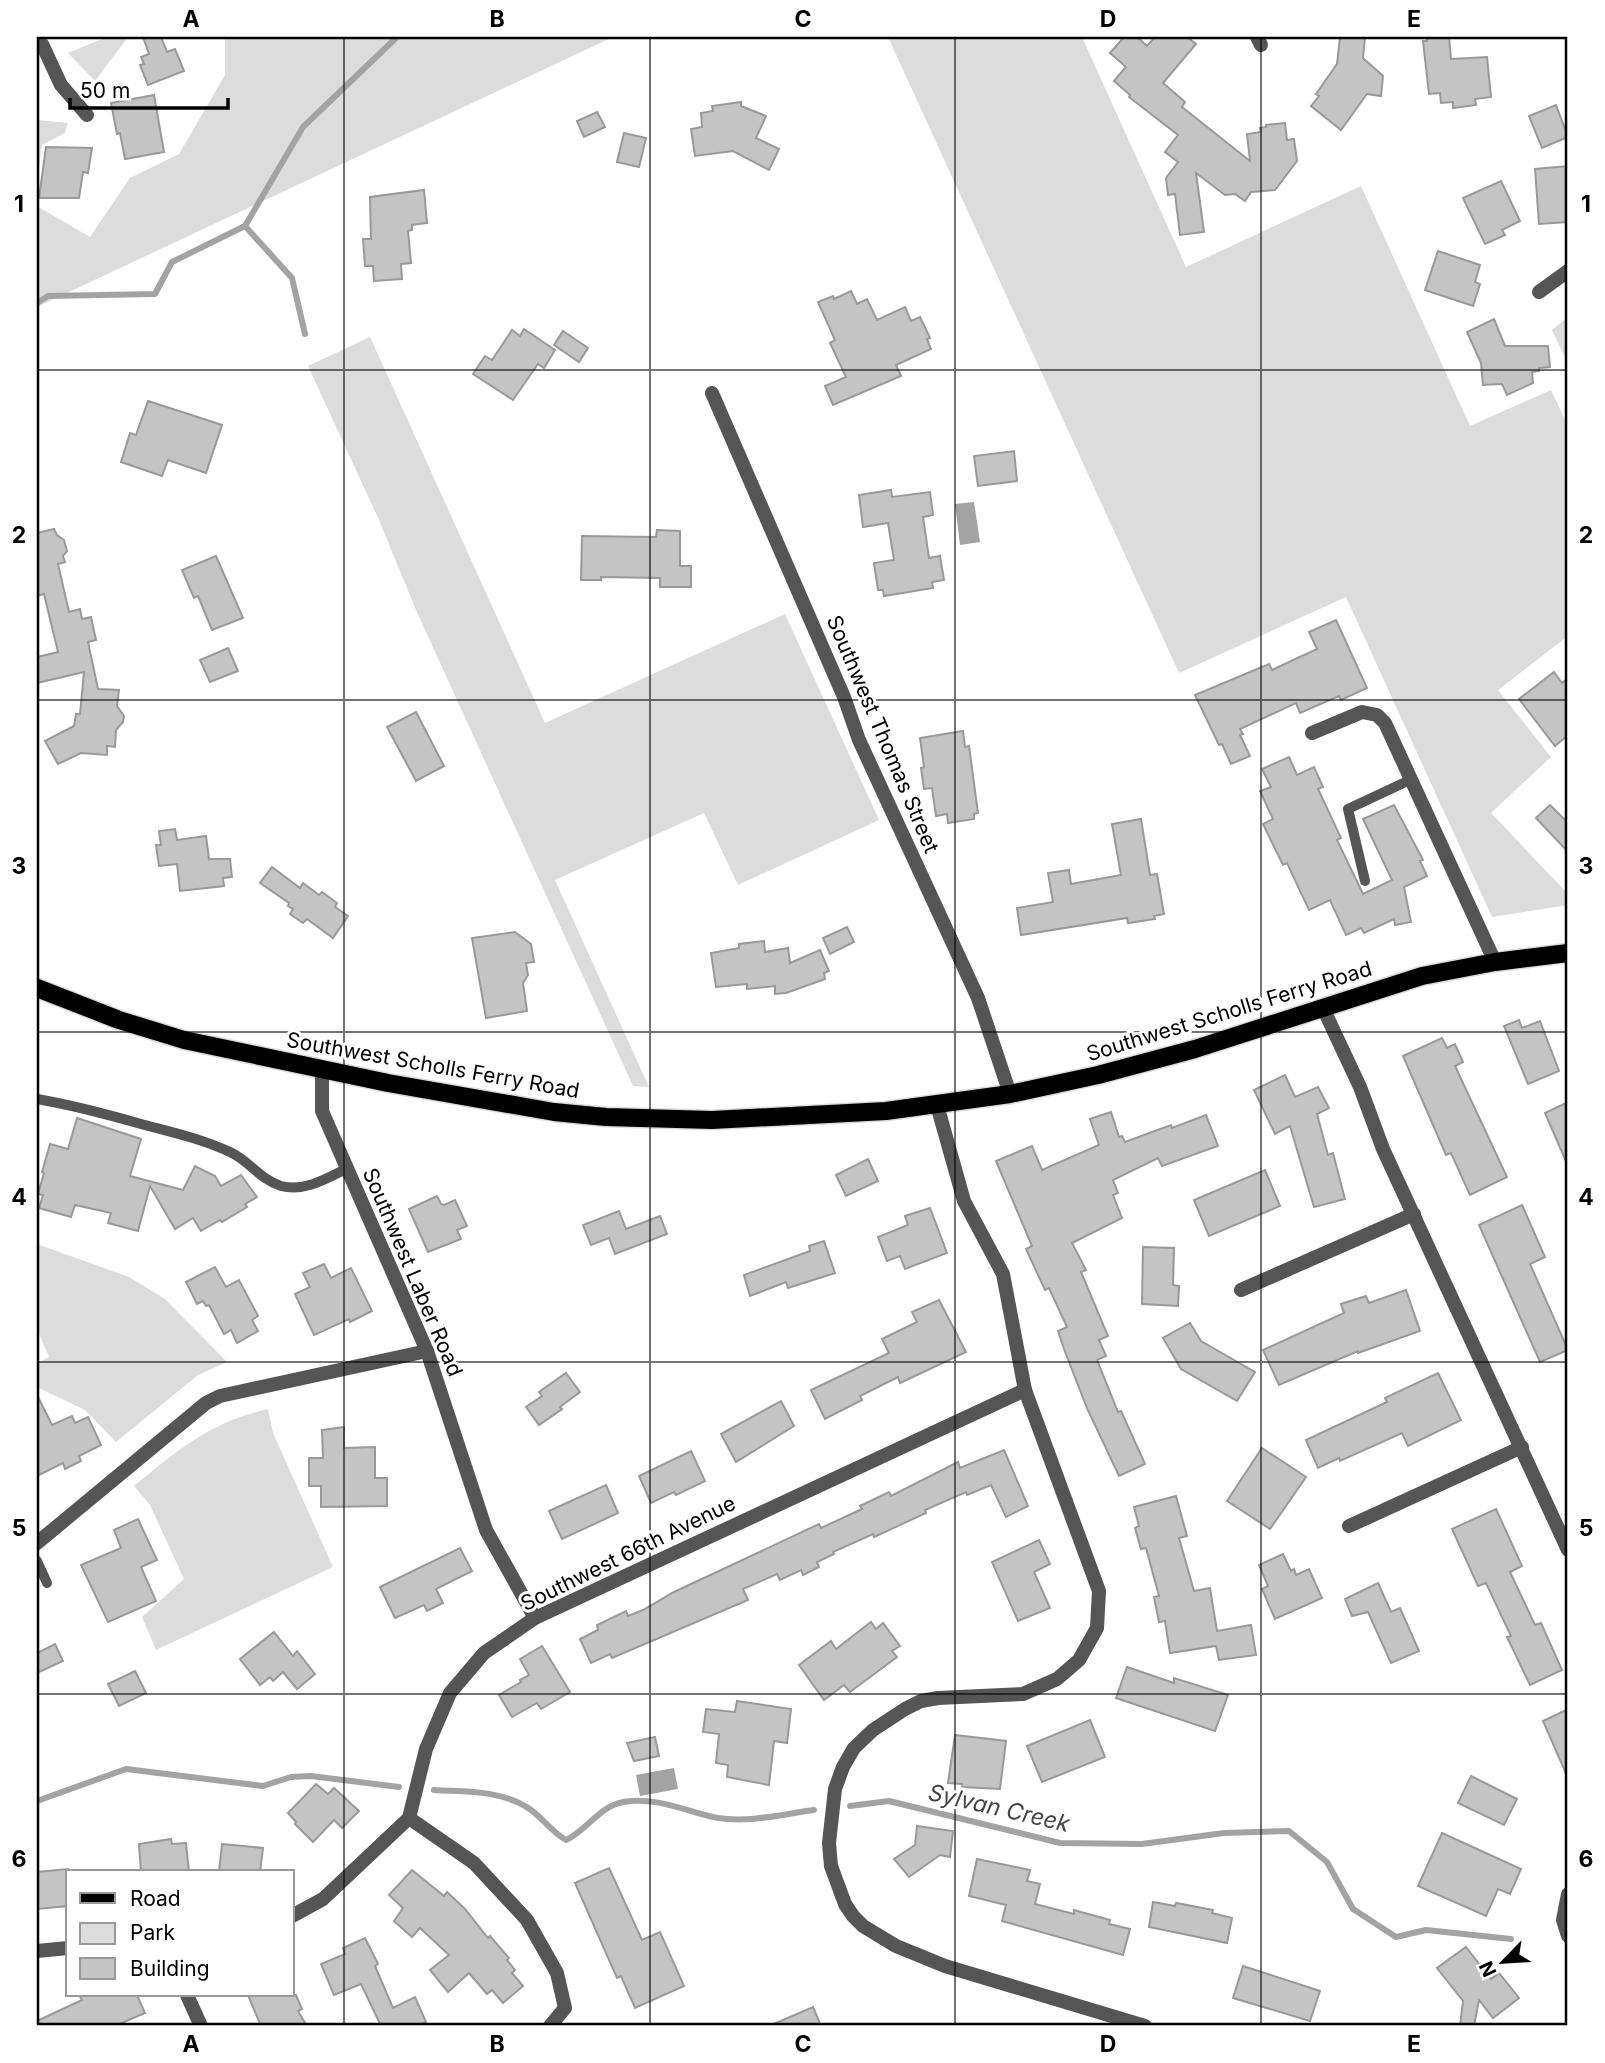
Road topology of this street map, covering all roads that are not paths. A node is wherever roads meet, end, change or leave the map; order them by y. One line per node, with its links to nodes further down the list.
1 (41, 44): 2 (street)
2 (87, 115)
3 (1568, 271): 4 (street)
4 (1539, 292)
5 (712, 393): 14 (street, Southwest Thomas Street)
6 (1312, 733): 7 (street)
7 (1412, 779): 8 (lane); 10 (street)
8 (1364, 881)
9 (1567, 957): 10 (main road, Southwest Scholls Ferry Road)
10 (1496, 962): 12 (main road, Southwest Scholls Ferry Road)
11 (37, 988): 13 (main road, Southwest Scholls Ferry Road)
12 (1323, 1008): 14 (main road, Southwest Scholls Ferry Road); 18 (street)
13 (322, 1070): 16 (main road, Southwest Scholls Ferry Road); 17 (street, Southwest Laber Road)
14 (1010, 1094): 16 (main road, Southwest Scholls Ferry Road)
15 (37, 1099): 17 (lane)
16 (937, 1105): 21 (street)
17 (346, 1169): 20 (street, Southwest Laber Road)
18 (1414, 1214): 19 (street); 22 (street)
19 (1241, 1290)
20 (427, 1352): 24 (street); 28 (street, Southwest Laber Road)
21 (1025, 1390): 28 (street, Southwest 66th Avenue); 38 (street)
22 (1522, 1447): 23 (street); 25 (street)
23 (1349, 1525)
24 (37, 1543)
25 (1568, 1550)
26 (37, 1561): 27 (lane)
27 (47, 1583)
28 (535, 1618): 29 (street, Southwest 66th Avenue)
29 (410, 1818): 31 (street); 37 (street)
30 (1568, 1894): 32 (street)
31 (294, 1915)
32 (1568, 1936)
33 (66, 1948): 34 (street)
34 (37, 1951)
35 (187, 1996): 36 (street)
36 (201, 2026)
37 (550, 2026)
38 (1145, 2026)

